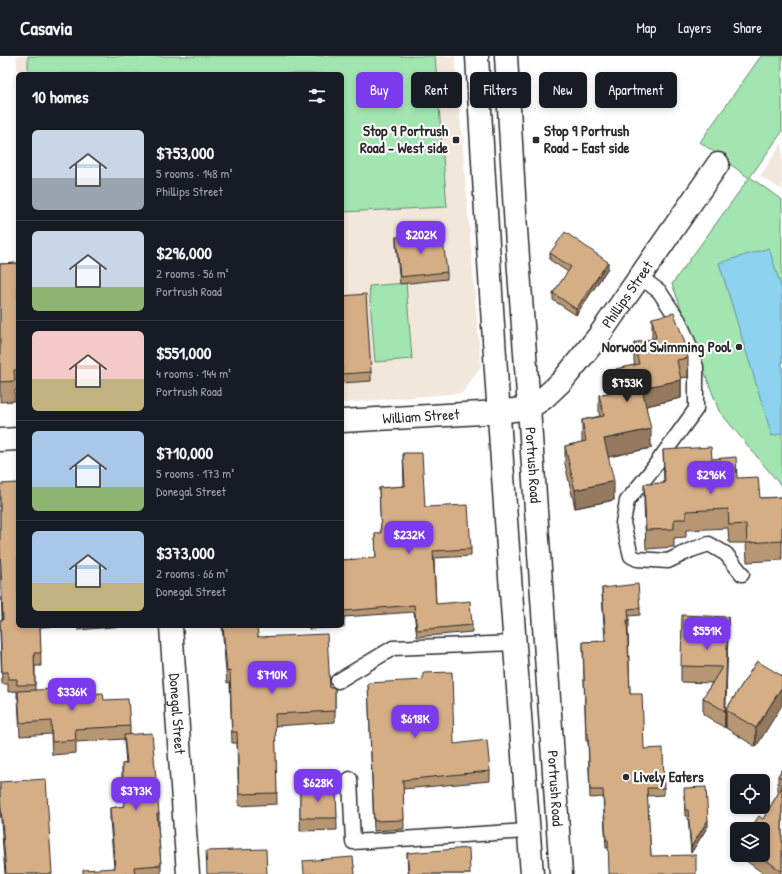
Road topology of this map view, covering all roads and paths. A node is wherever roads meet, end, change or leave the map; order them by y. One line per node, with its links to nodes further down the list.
1 (477, 56): 6 (main road, Portrush Road)
2 (506, 56): 5 (main road, Portrush Road)
3 (718, 164): 4 (main road, Phillips Street)
4 (640, 277): 5 (main road, Phillips Street); 10 (lane)
5 (529, 408): 6 (main road, Phillips Street); 18 (main road, Portrush Road)
6 (499, 412): 7 (main road, William Street); 12 (main road, Portrush Road)
7 (344, 421)
8 (16, 439): 9 (main road)
9 (0, 440)
10 (742, 574)
11 (171, 628): 16 (main road, Donegal Street)
12 (514, 643): 13 (lane); 15 (main road, Portrush Road)
13 (338, 681)
14 (350, 779): 15 (lane)
15 (528, 831): 17 (main road, Portrush Road)
16 (188, 874)
17 (532, 874)
18 (561, 874)

